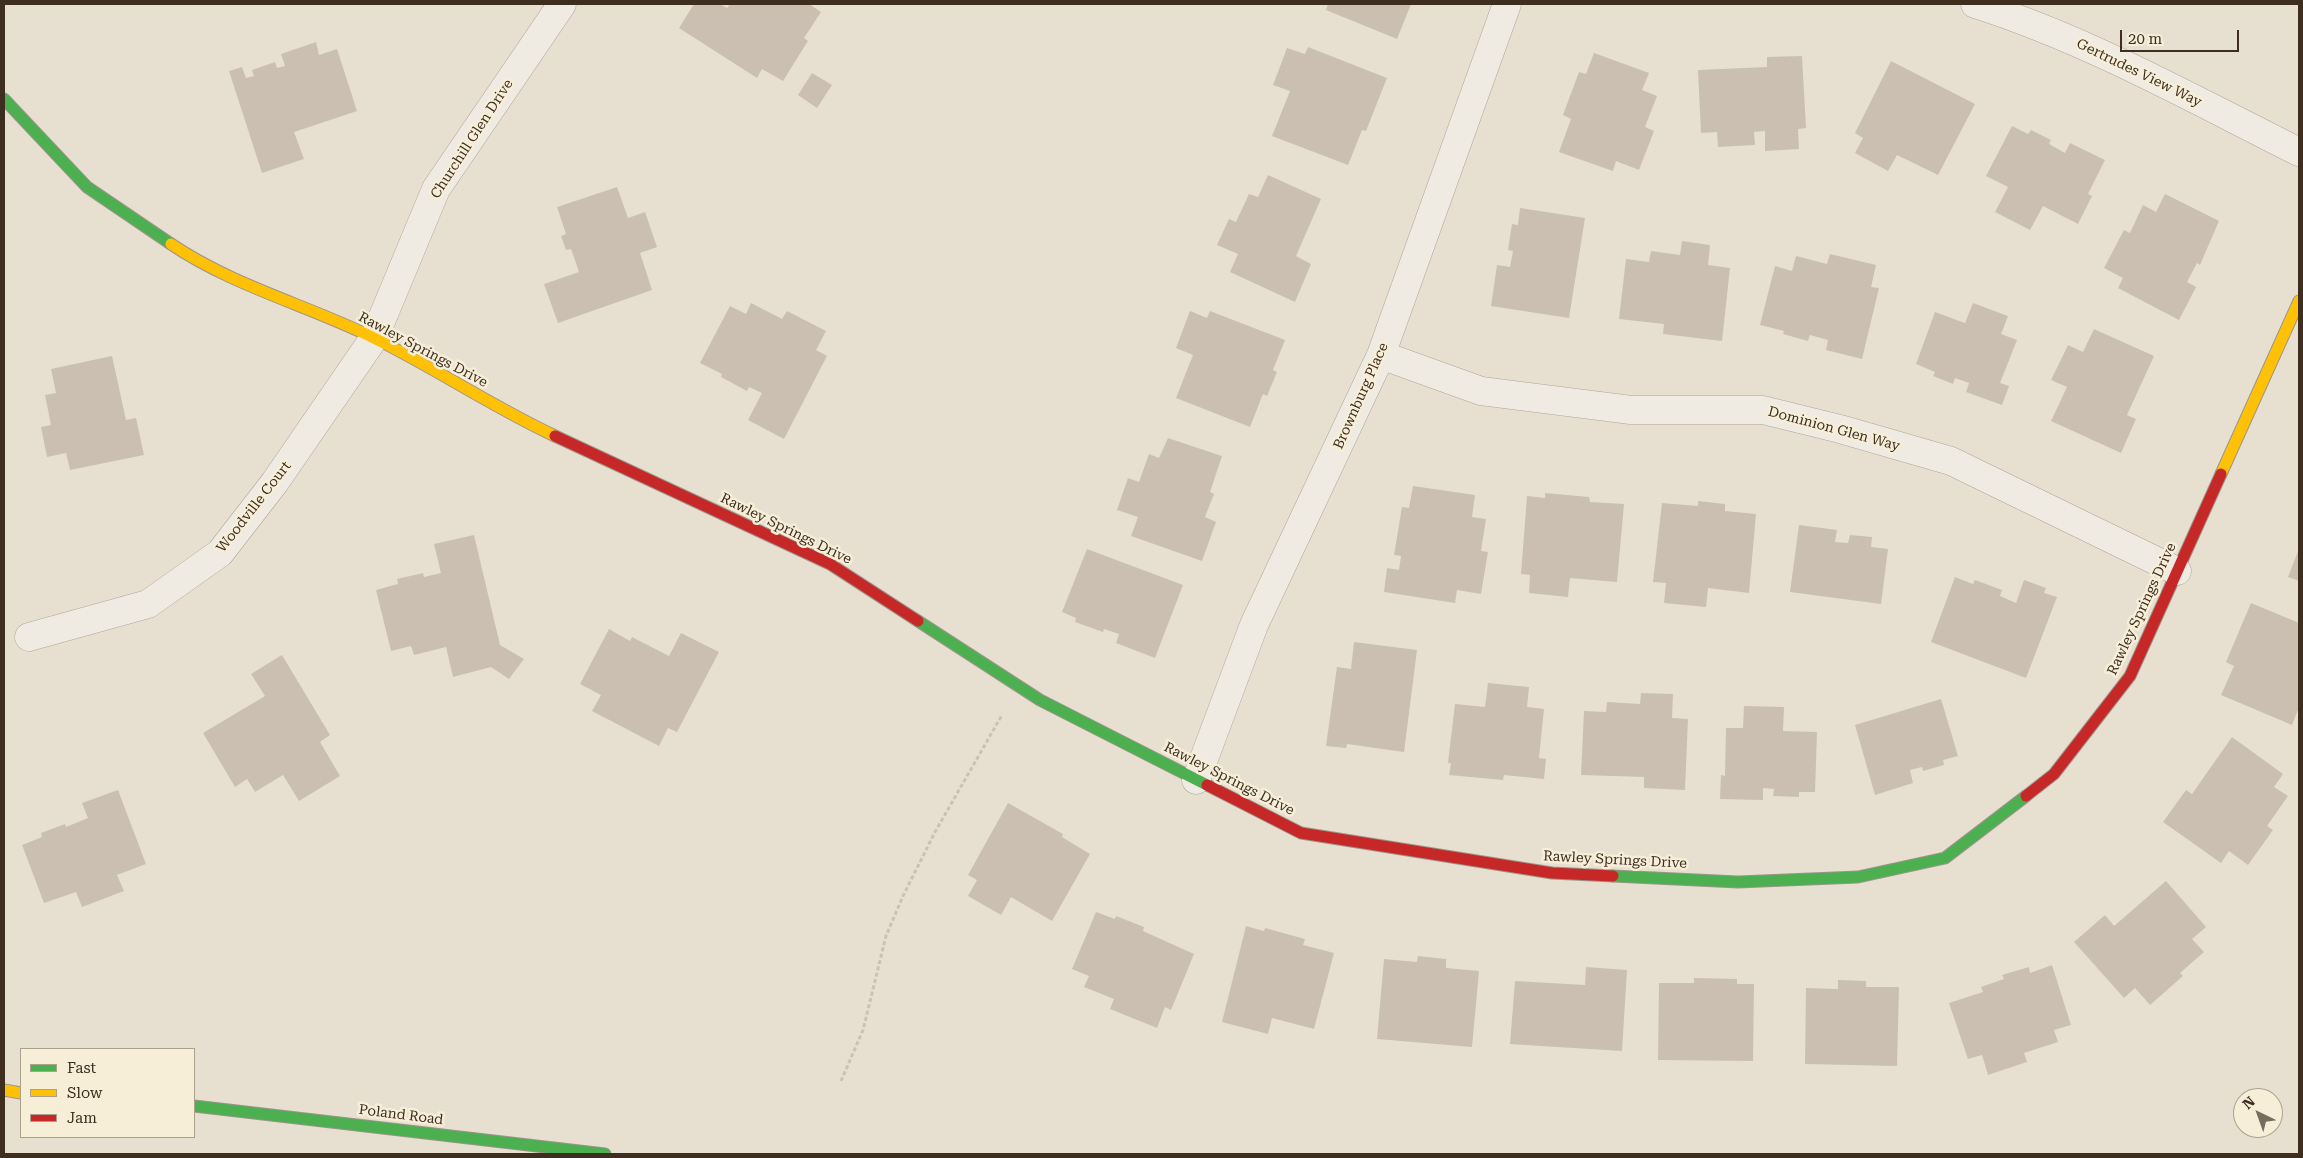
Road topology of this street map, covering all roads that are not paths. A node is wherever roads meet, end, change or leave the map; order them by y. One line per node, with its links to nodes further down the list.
1 (562, 4): 7 (street, Churchill Glen Drive)
2 (1507, 4): 8 (street, Brownburg Place)
3 (1975, 4): 5 (street, Gertrudes View Way)
4 (4, 99): 7 (street, Rawley Springs Drive)
5 (2299, 152)
6 (2299, 301): 9 (street, Rawley Springs Drive)
7 (374, 338): 10 (street, Woodville Court); 11 (street, Rawley Springs Drive)
8 (1381, 355): 9 (street, Dominion Glen Way); 11 (street, Brownburg Place)
9 (2177, 571): 11 (street, Rawley Springs Drive)
10 (29, 637)
11 (1196, 780)
12 (4, 1090): 13 (street)
13 (20, 1093)
14 (195, 1106): 15 (street, Poland Road)
15 (605, 1154)

